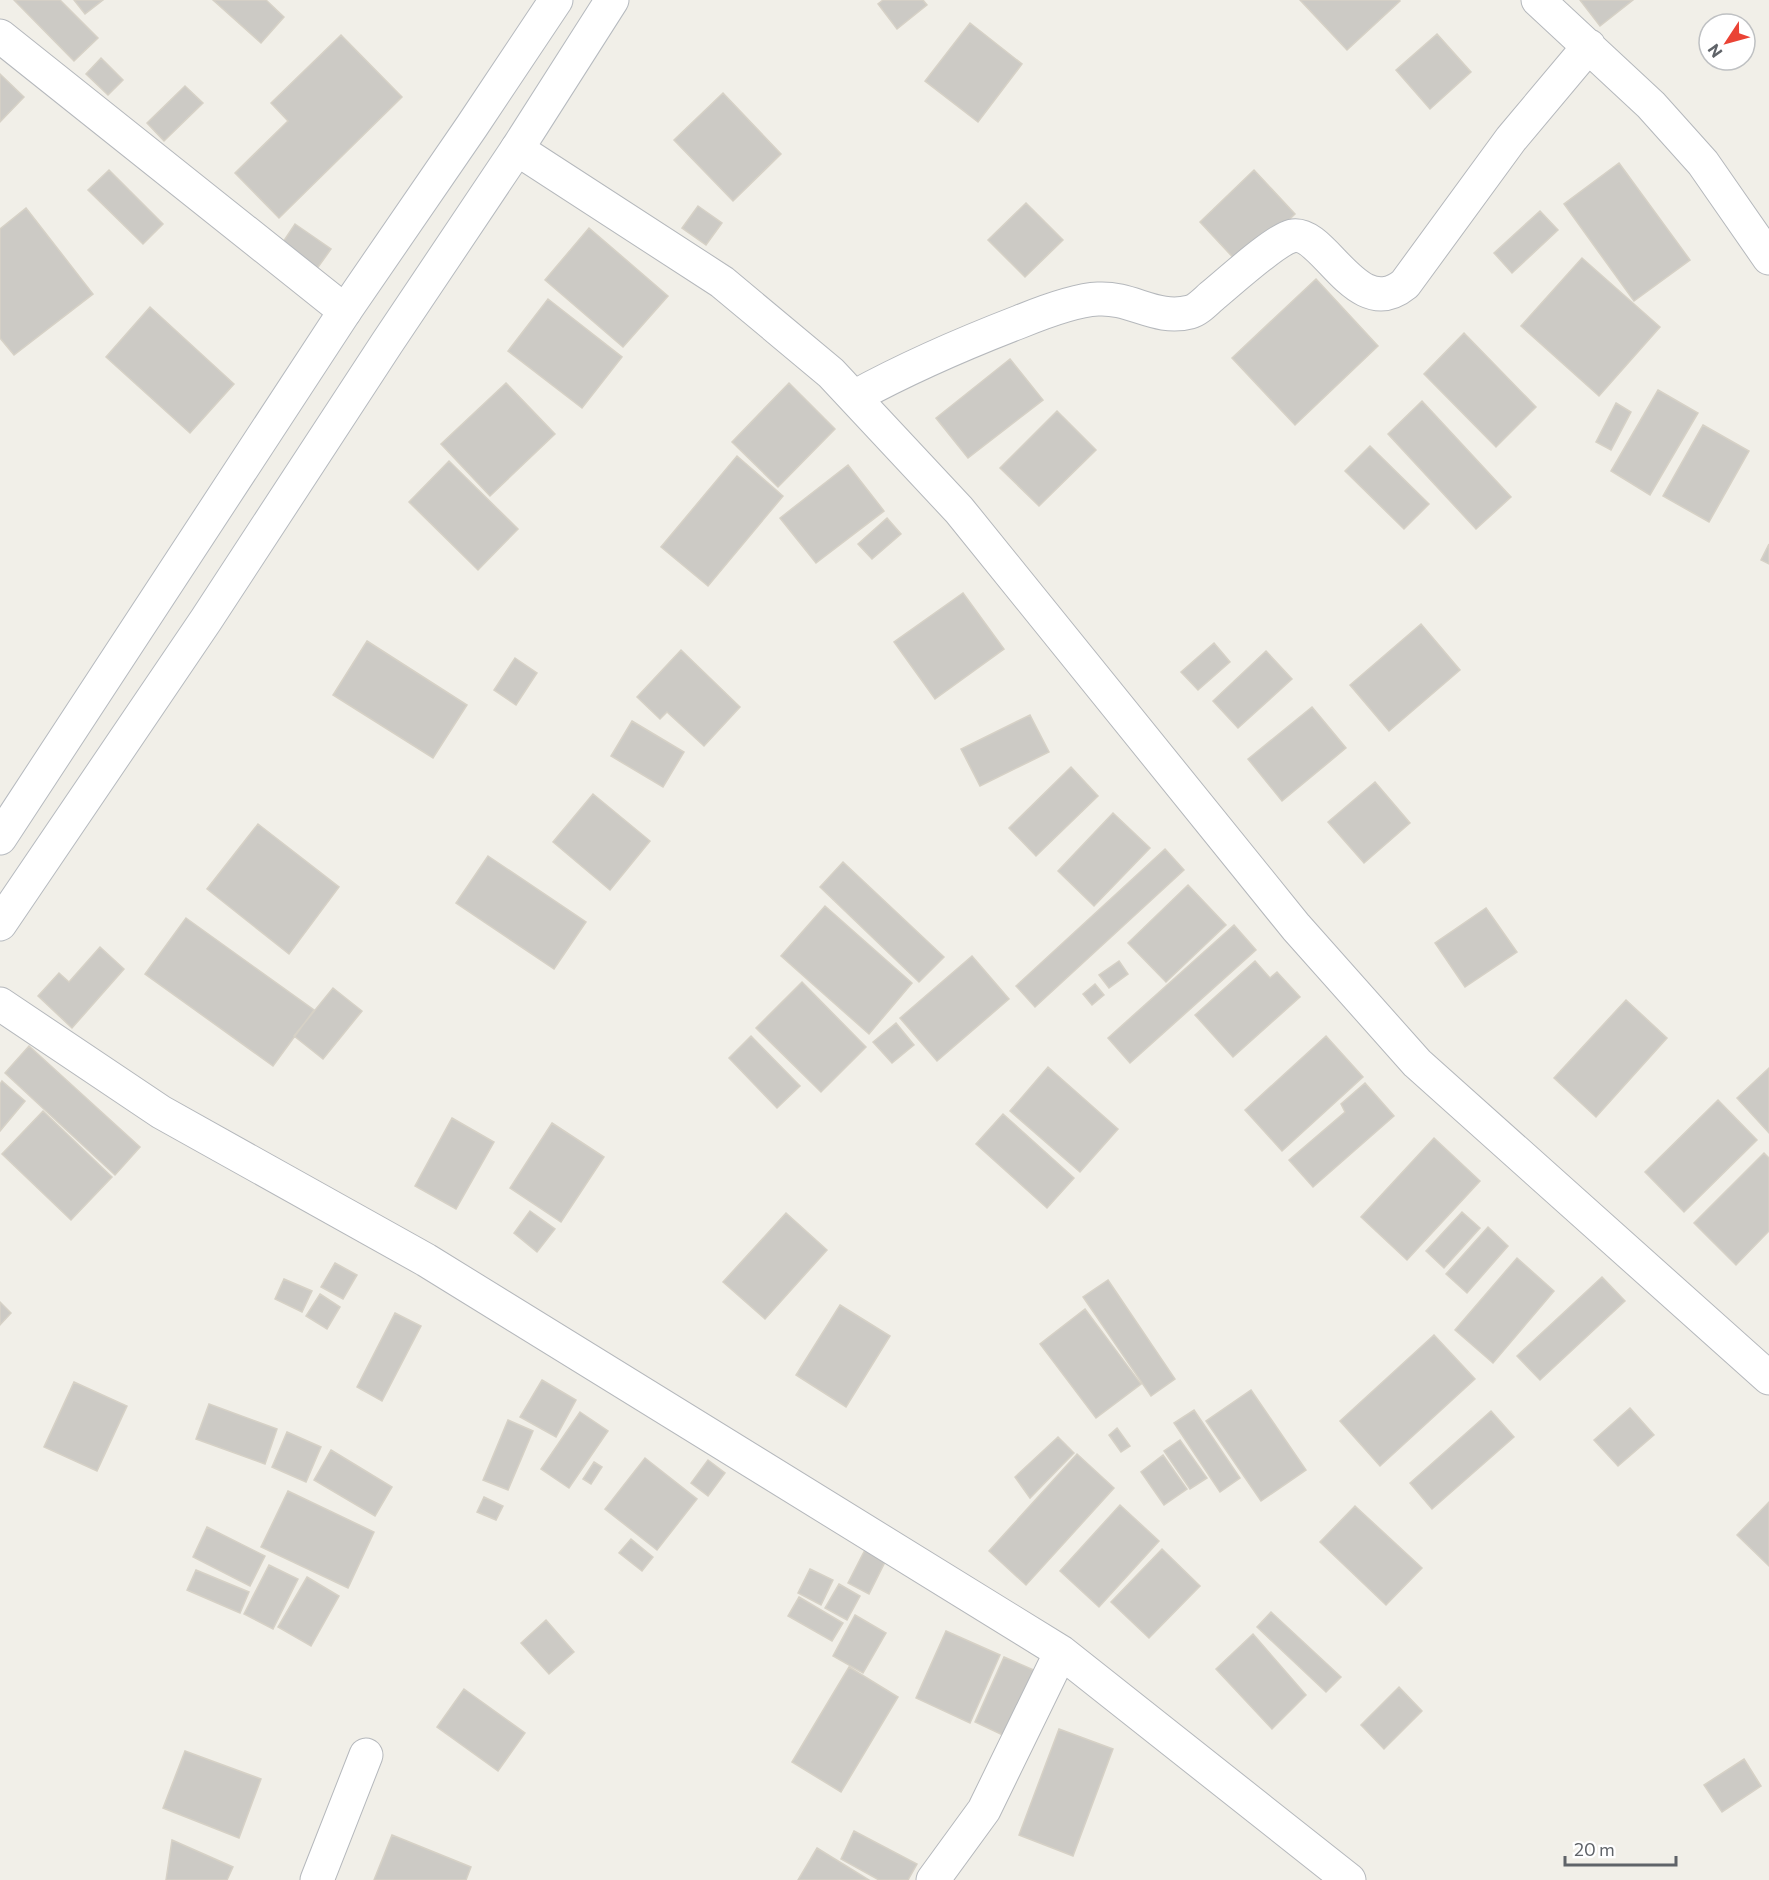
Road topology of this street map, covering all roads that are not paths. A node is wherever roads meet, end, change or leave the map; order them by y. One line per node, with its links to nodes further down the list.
1 (556, 0): 10 (street)
2 (612, 0): 6 (street)
3 (1538, 0): 5 (street)
4 (0, 36): 10 (street)
5 (1589, 46): 7 (street); 11 (street)
6 (517, 149): 11 (street); 13 (street)
7 (1725, 195): 8 (street); 9 (street)
8 (1769, 211)
9 (1769, 258)
10 (345, 311): 12 (street)
11 (854, 397): 15 (street)
12 (0, 838)
13 (0, 924)
14 (0, 1004): 16 (street)
15 (1769, 1378)
16 (1061, 1652): 19 (street); 20 (street)
17 (366, 1755): 18 (street)
18 (317, 1880)
19 (933, 1880)
20 (1349, 1880)

